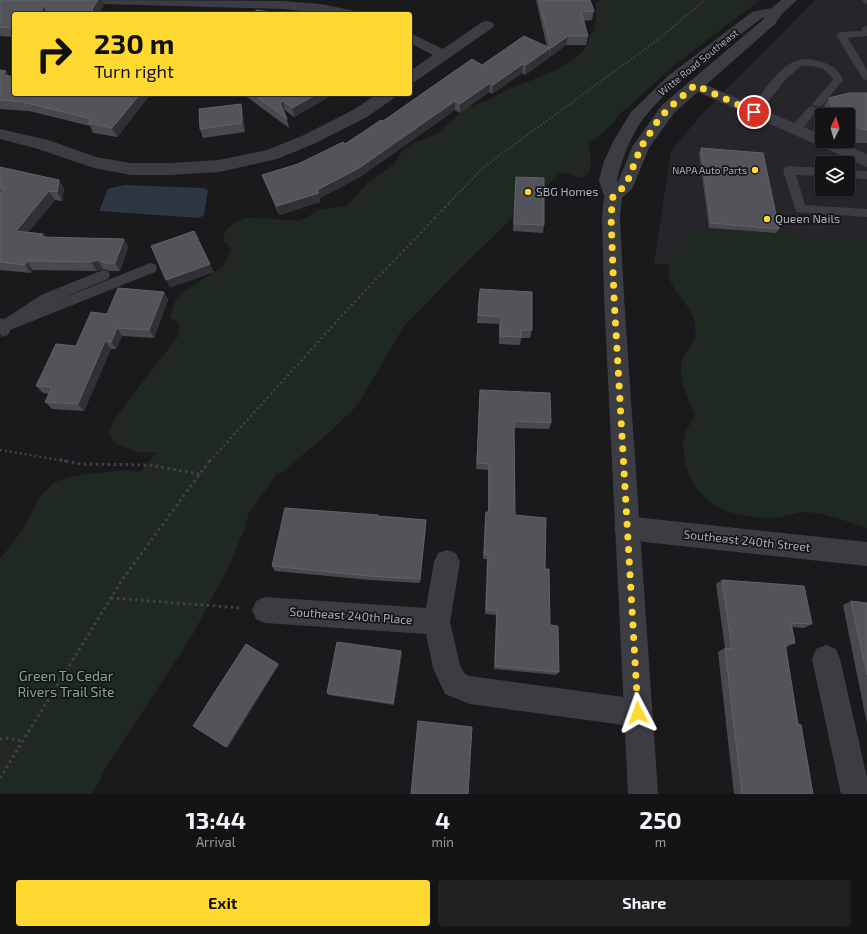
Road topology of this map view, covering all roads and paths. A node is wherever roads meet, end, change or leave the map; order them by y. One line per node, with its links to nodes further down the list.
1 (103, 0): 4 (street)
2 (705, 0): 30 (path)
3 (790, 0): 6 (street, Witte Road Southeast)
4 (157, 8): 5 (street)
5 (208, 9): 7 (street)
6 (777, 11): 10 (street, Witte Road Southeast); 15 (street, Witte Road Southeast)
7 (340, 12)
8 (487, 25): 12 (street)
9 (866, 32): 14 (lane)
10 (730, 36): 15 (street); 24 (street, Witte Road Southeast)
11 (412, 38): 12 (street)
12 (443, 55): 13 (street)
13 (412, 77)
14 (867, 77)
15 (695, 85): 17 (street); 24 (street, Witte Road Southeast)
16 (385, 96): 19 (street)
17 (754, 112): 18 (street); 18 (lane)
18 (795, 130): 20 (street)
19 (0, 134)
20 (867, 161)
21 (815, 172): 25 (lane)
22 (855, 174): 23 (lane)
23 (867, 175)
24 (613, 196): 31 (street, Witte Road Southeast)
25 (867, 213)
26 (150, 268): 28 (lane)
27 (103, 275): 28 (lane)
28 (1, 327)
29 (0, 450): 30 (path)
30 (200, 474): 34 (path)
31 (626, 528): 32 (street, Southeast 240th Street); 38 (street, Witte Road Southeast)
32 (867, 554)
33 (446, 562): 36 (street)
34 (111, 598): 35 (path); 40 (path)
35 (265, 610): 36 (street, Southeast 240th Place)
36 (437, 622): 38 (street)
37 (826, 659): 43 (street)
38 (638, 713): 42 (street, Witte Road Southeast)
39 (0, 740): 40 (path)
40 (23, 741): 41 (path)
41 (0, 778)
42 (643, 794)
43 (856, 794)

